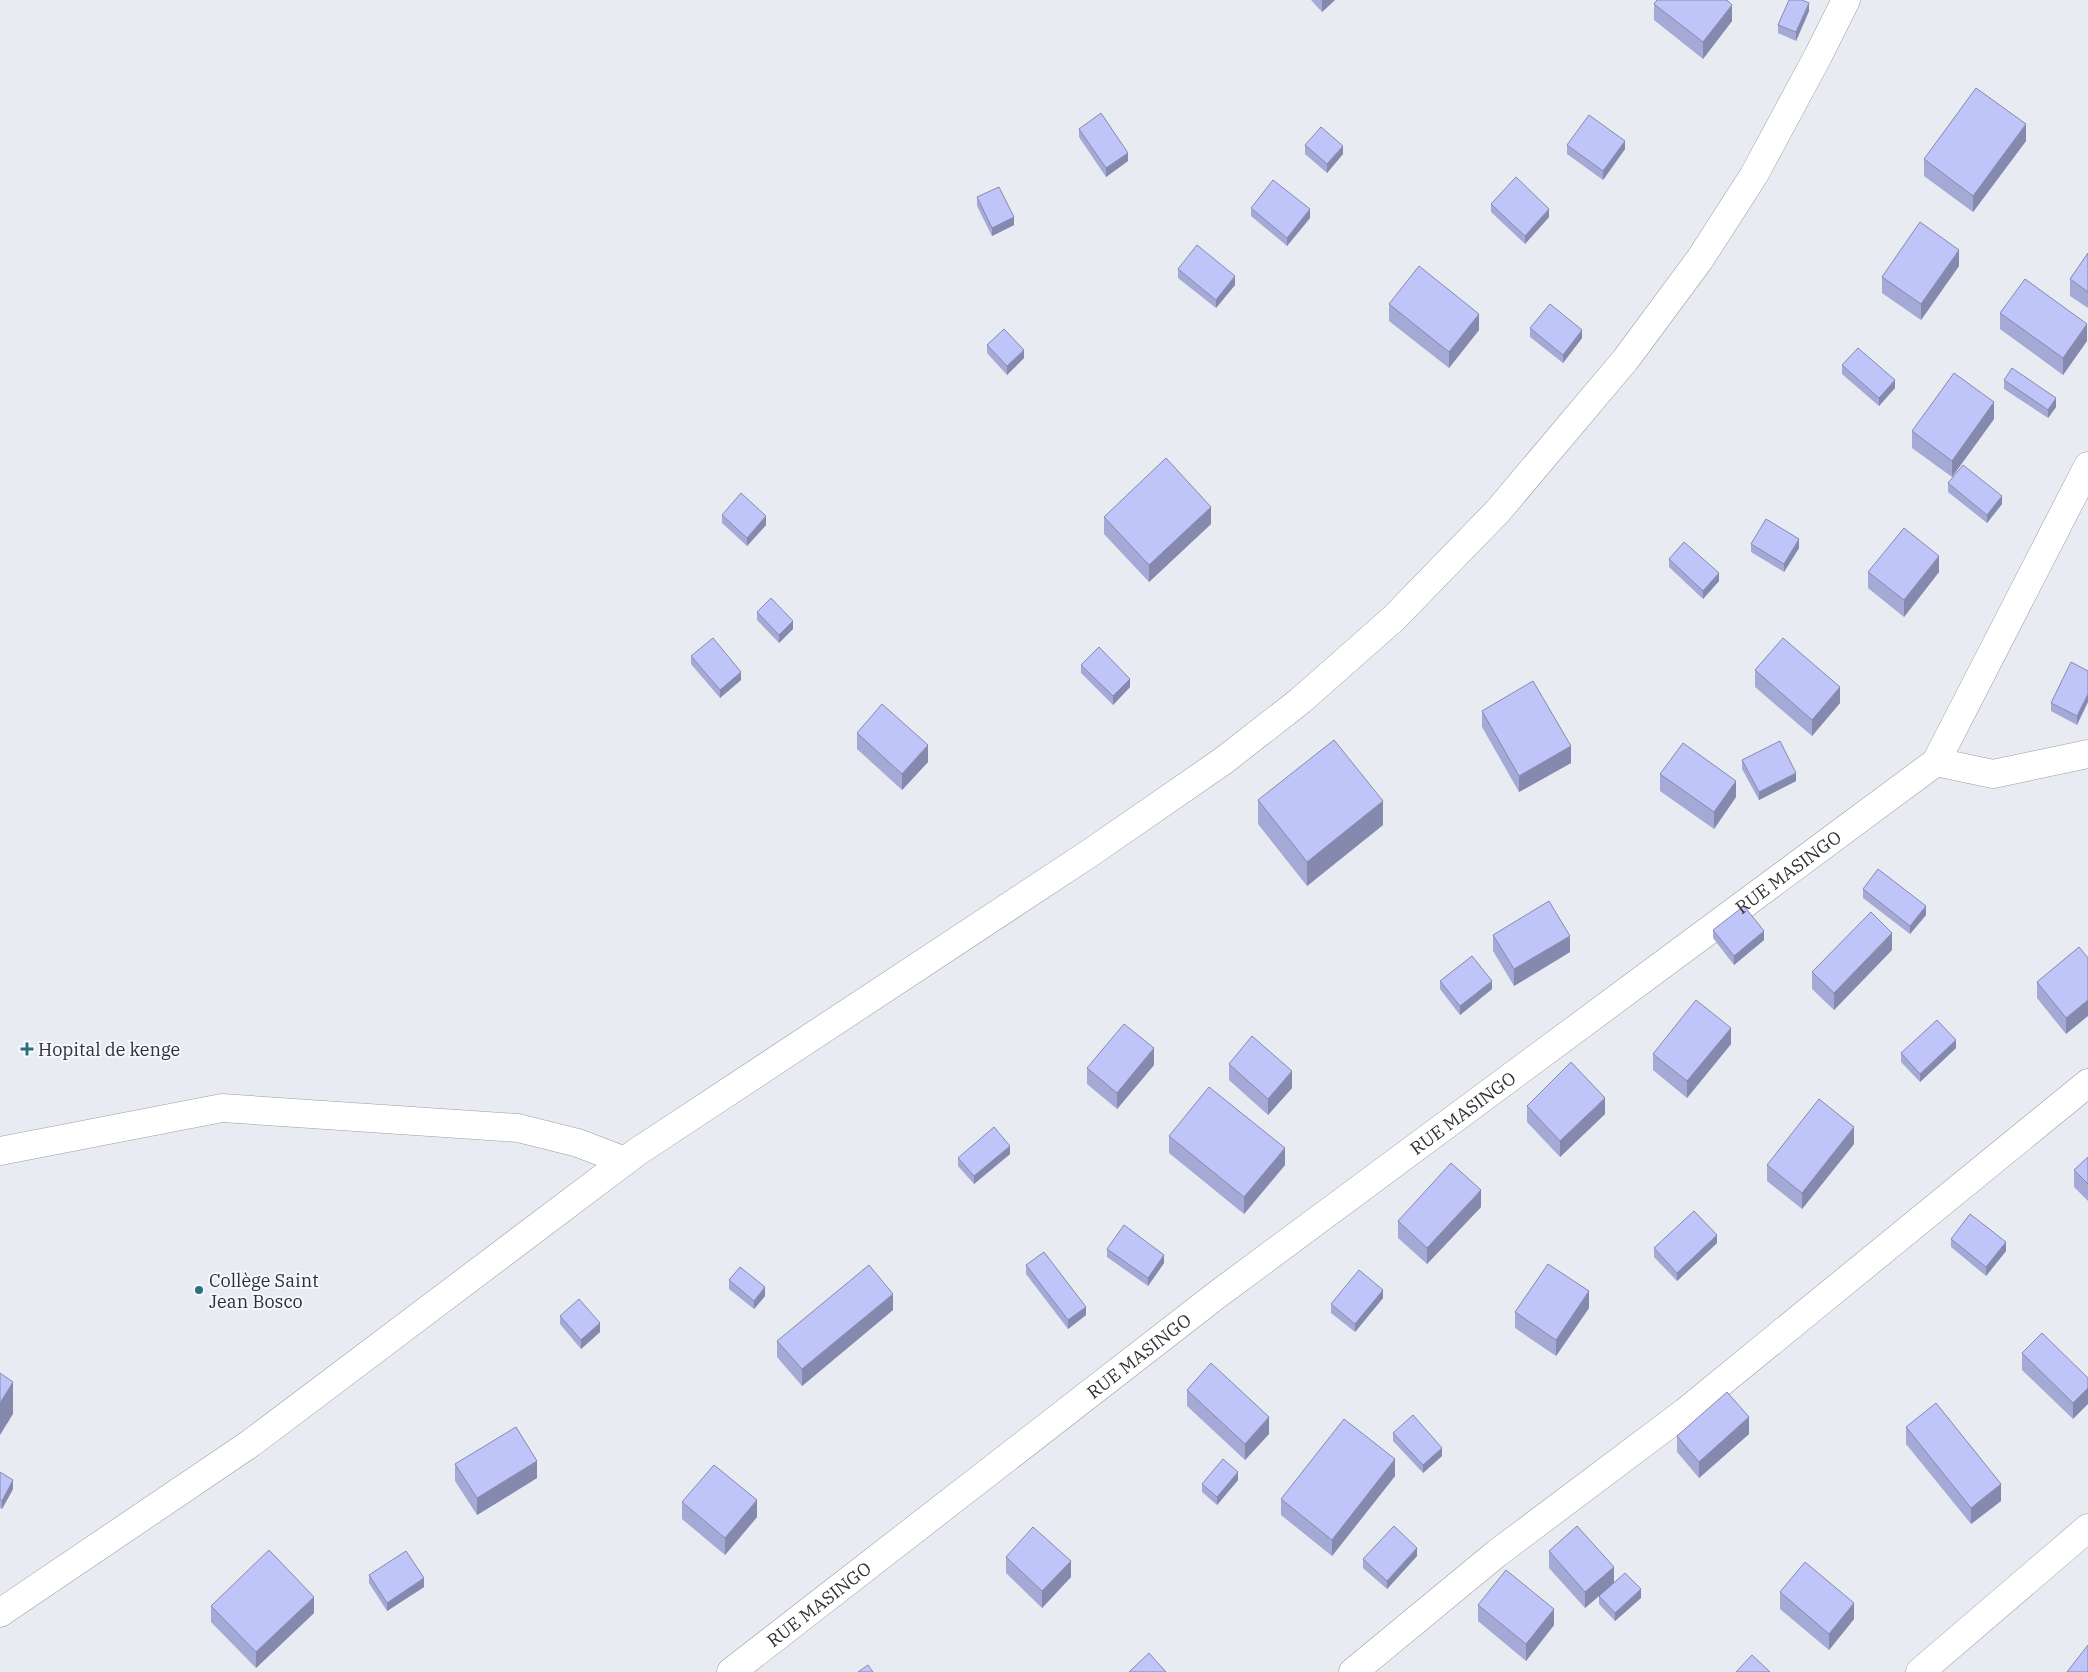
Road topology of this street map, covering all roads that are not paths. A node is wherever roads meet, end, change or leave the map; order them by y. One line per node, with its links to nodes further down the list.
1 (1846, 0): 7 (street)
2 (2088, 466): 4 (street, RUE MASINGO)
3 (2088, 754): 4 (street)
4 (1936, 762): 10 (street, RUE MASINGO)
5 (2088, 1083): 11 (street)
6 (0, 1151): 7 (street)
7 (625, 1161): 9 (street)
8 (2088, 1528): 12 (street)
9 (0, 1613)
10 (731, 1672)
11 (1353, 1672)
12 (1920, 1672)

